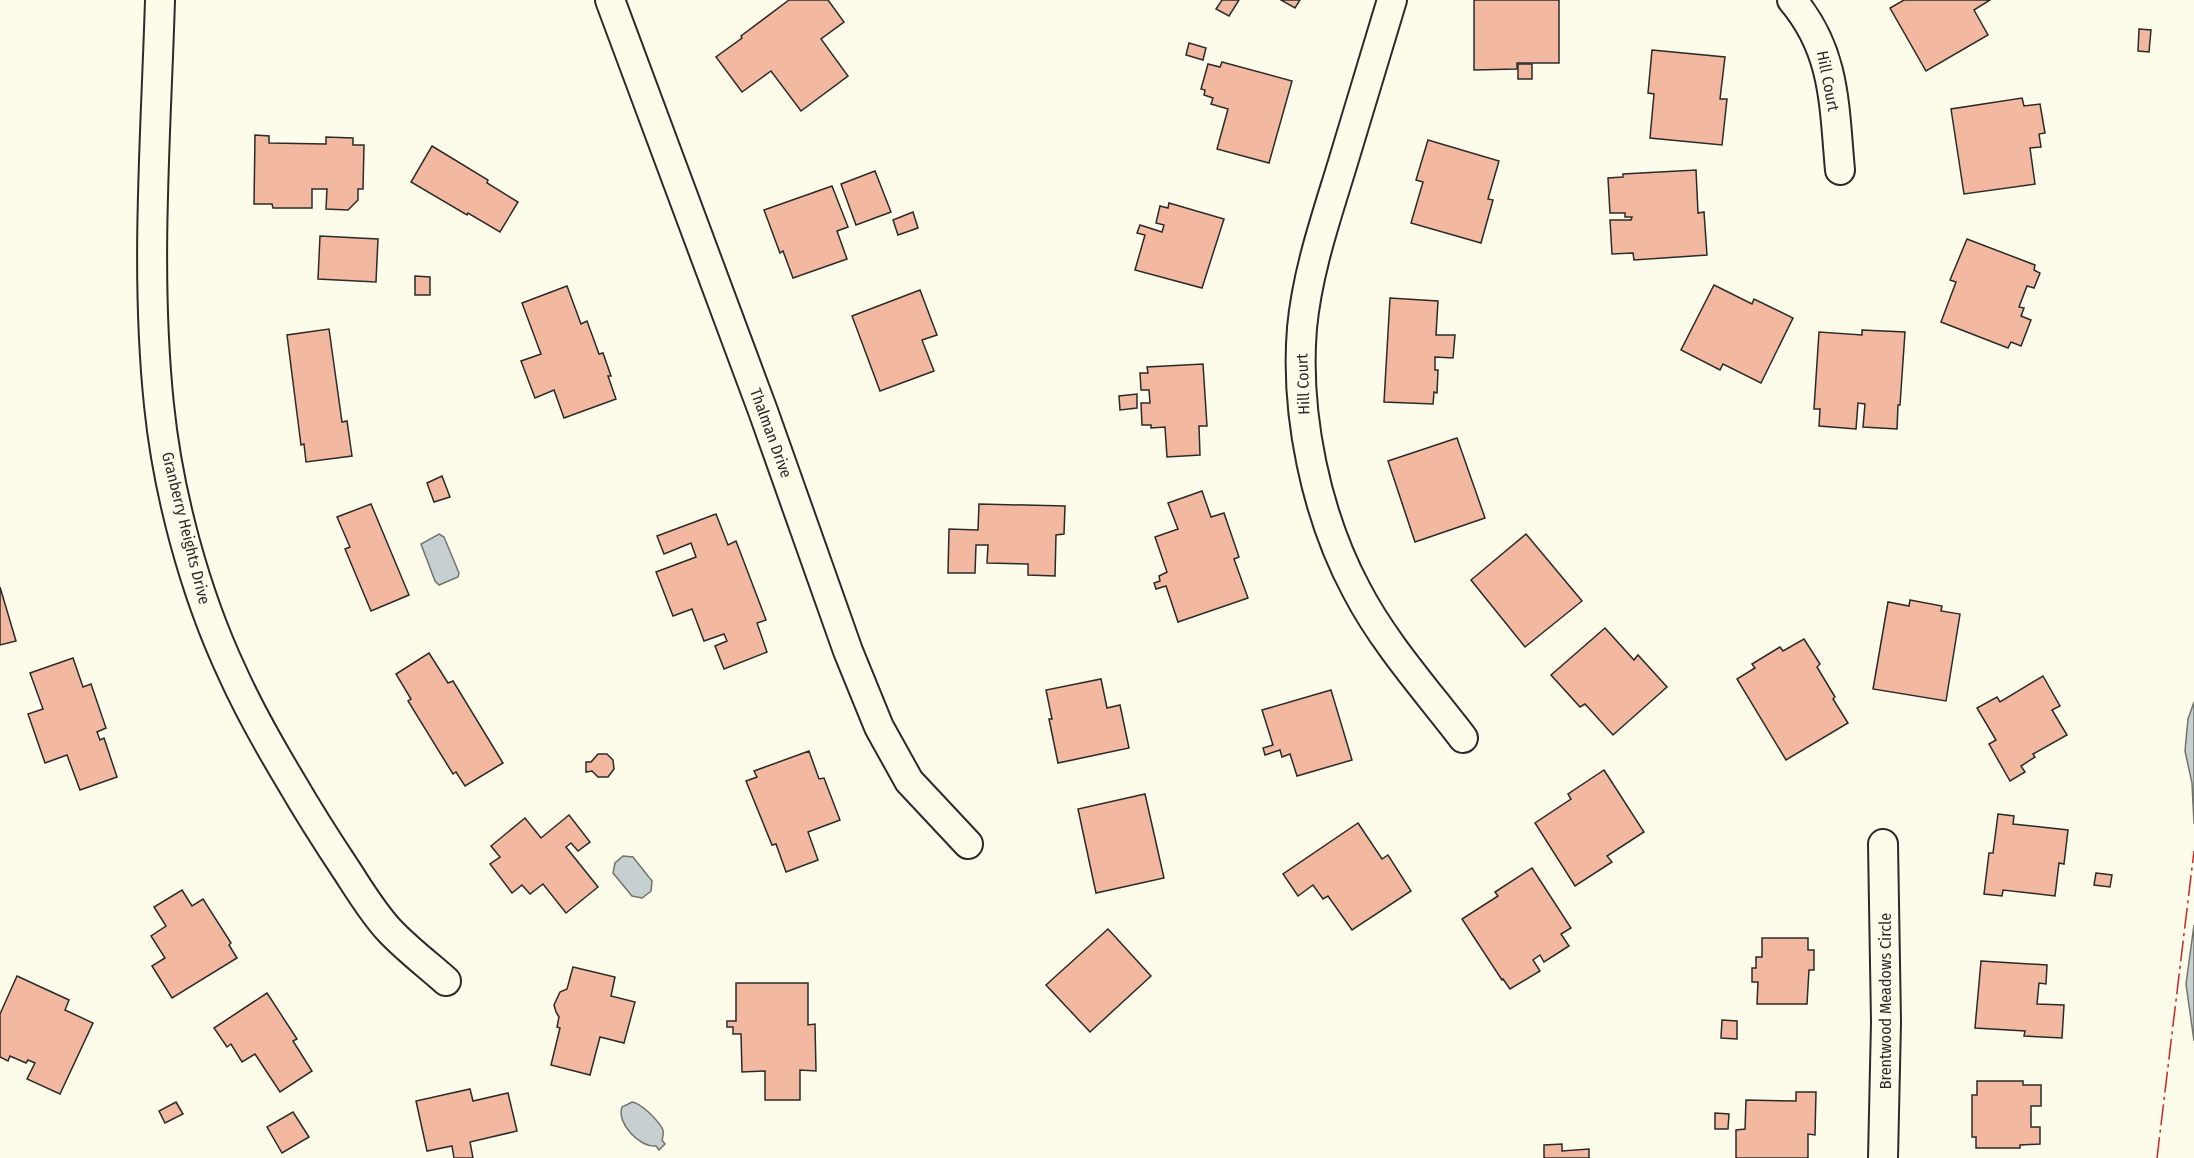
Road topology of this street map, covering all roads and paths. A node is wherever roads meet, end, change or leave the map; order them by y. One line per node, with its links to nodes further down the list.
1 (160, 0): 9 (street, Granberry Heights Drive)
2 (610, 0): 7 (street, Thalman Drive)
3 (1392, 0): 6 (street, Hill Court)
4 (1792, 0): 5 (street, Hill Court)
5 (1840, 170)
6 (1463, 738)
7 (968, 844)
8 (1883, 844): 10 (street, Brentwood Meadows Circle)
9 (446, 981)
10 (1883, 1158)

